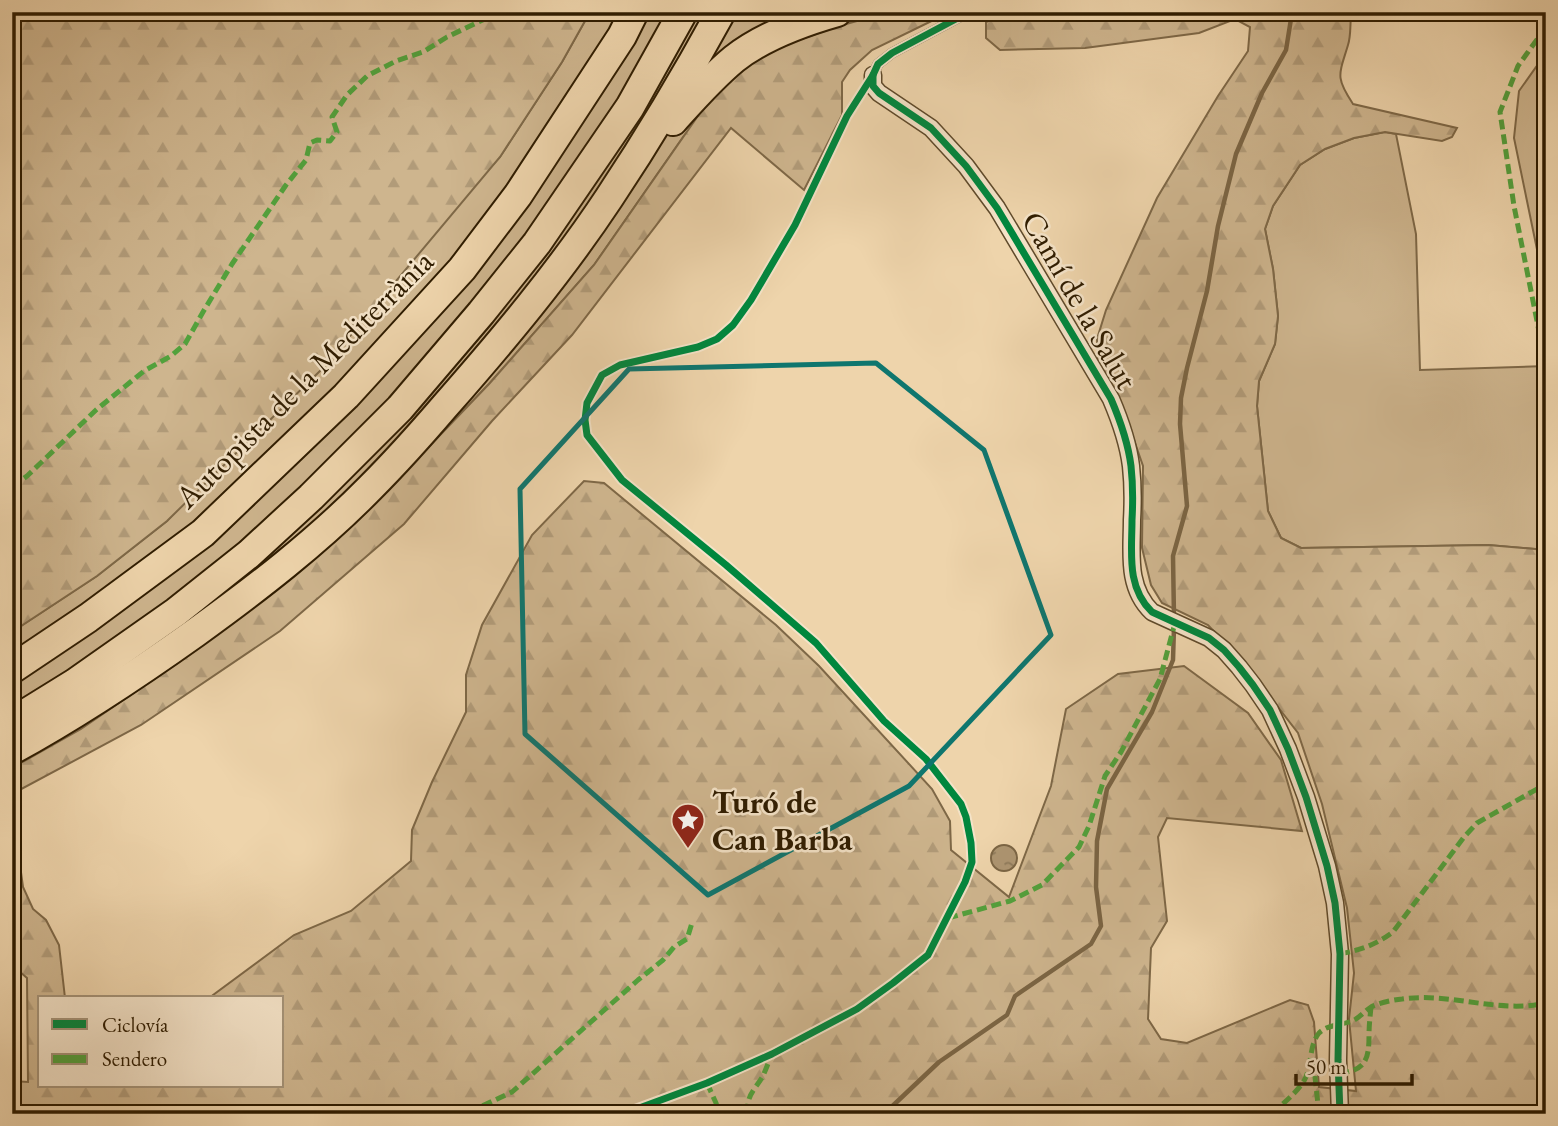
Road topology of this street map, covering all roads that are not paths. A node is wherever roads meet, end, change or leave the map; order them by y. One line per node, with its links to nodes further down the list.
1 (634, 12): 8 (highway, Autopista de la Mediterrània)
2 (684, 12): 9 (highway)
3 (720, 12): 7 (highway)
4 (837, 12): 7 (highway)
5 (969, 12): 6 (lane)
6 (873, 75): 11 (street, Camí de la Salut)
7 (631, 163): 10 (highway)
8 (12, 669)
9 (12, 722)
10 (12, 750)
11 (1340, 1114)

